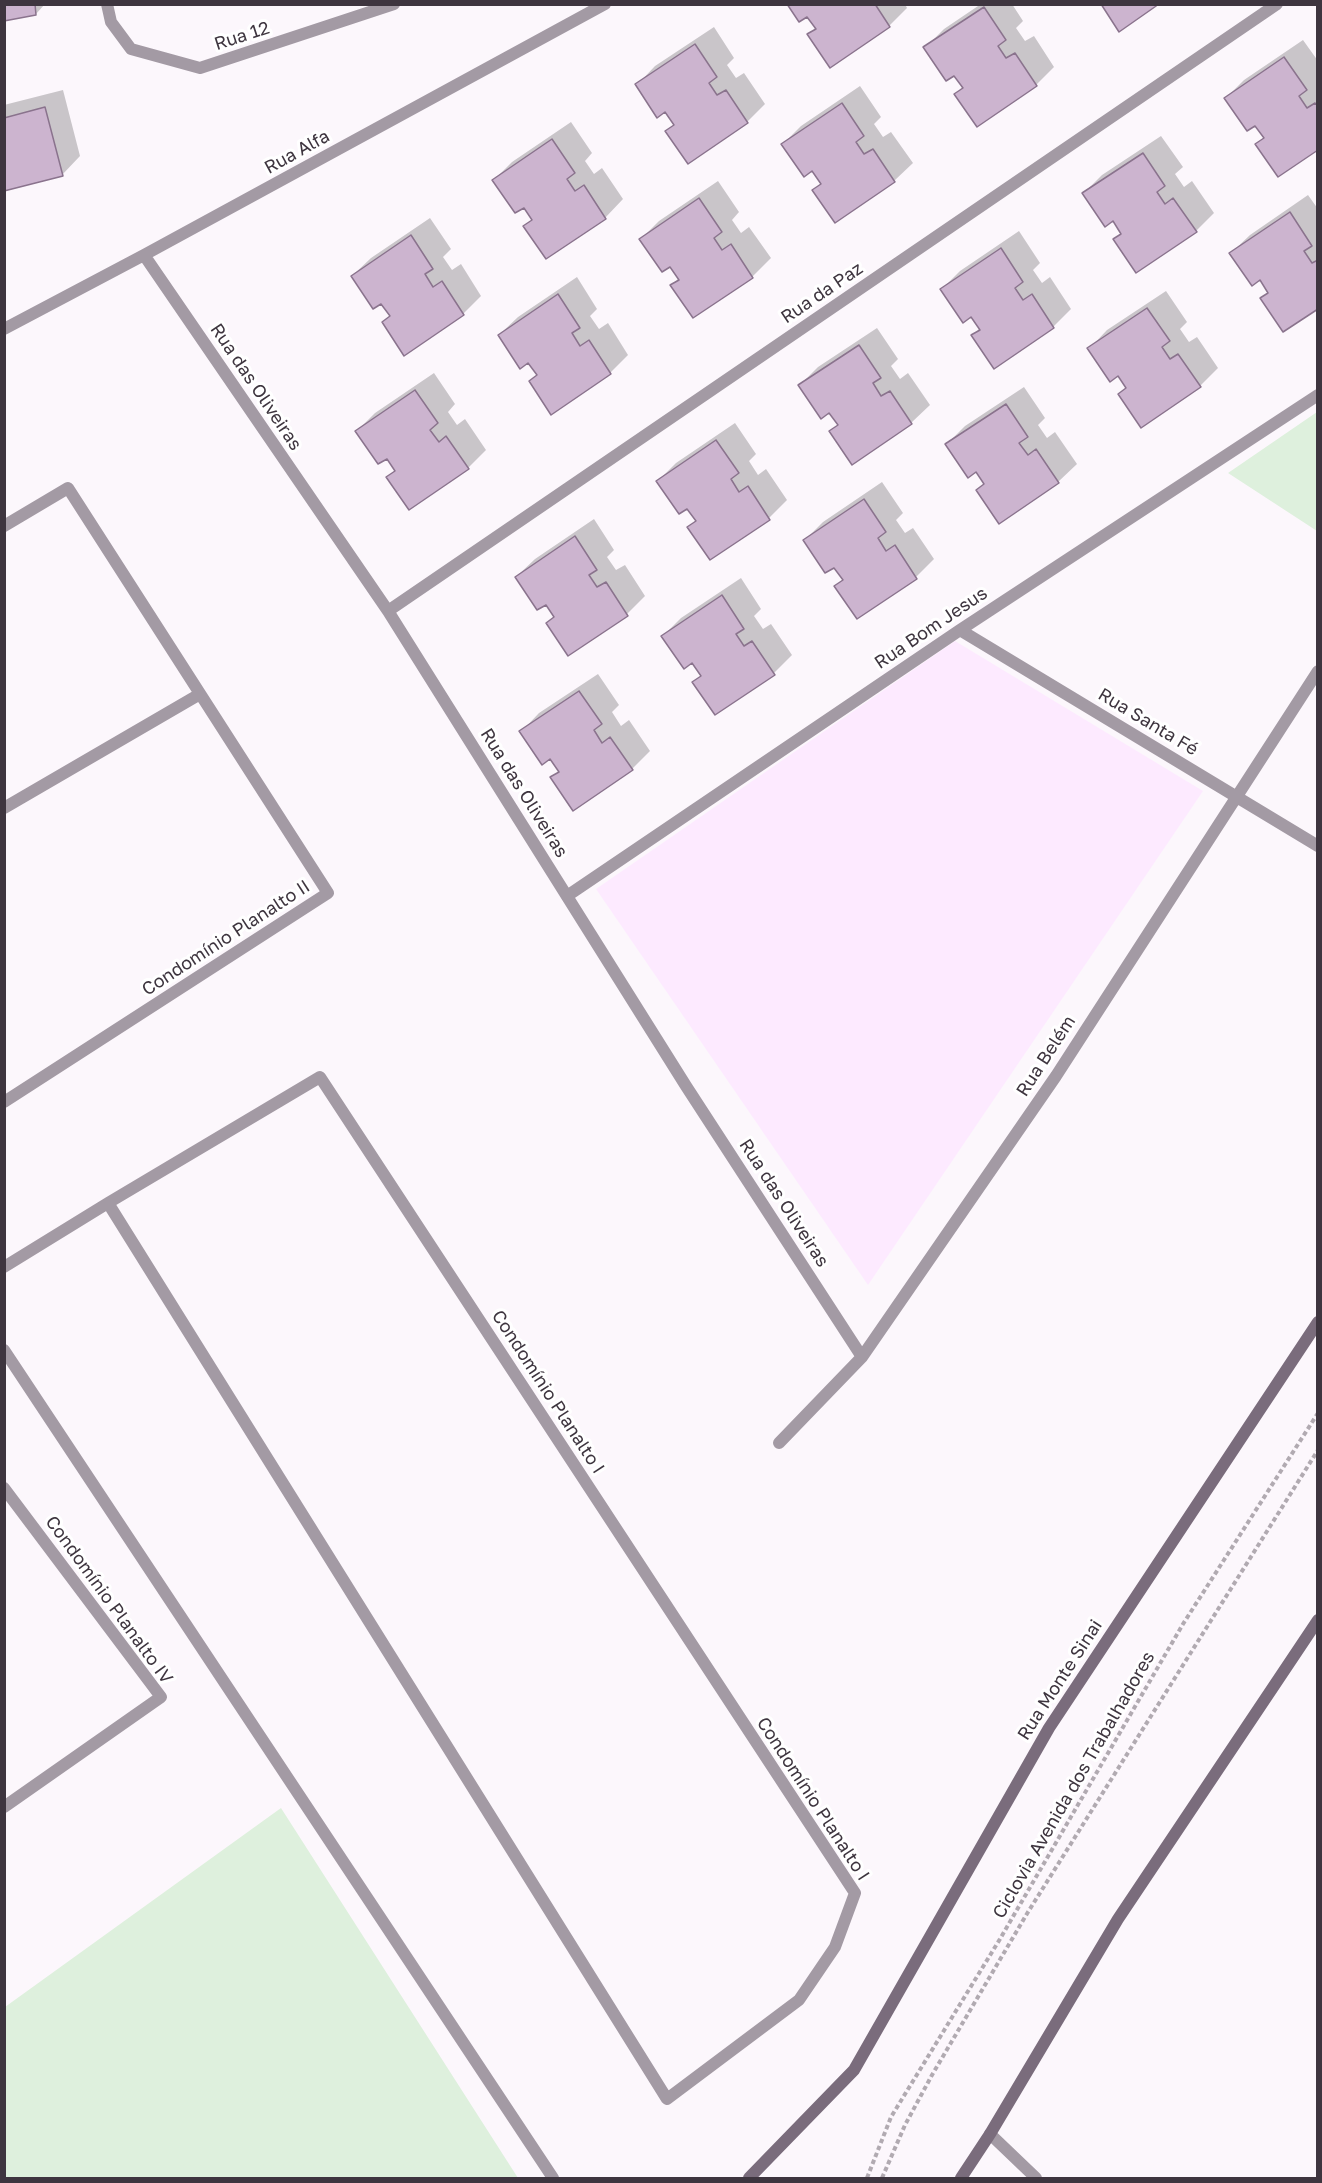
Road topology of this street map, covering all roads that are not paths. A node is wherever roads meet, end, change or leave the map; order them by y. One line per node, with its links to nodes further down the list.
1 (107, 4): 2 (street, Rua 12)
2 (394, 4)
3 (605, 4): 5 (street, Rua Alfa)
4 (1277, 4): 9 (street, Rua da Paz)
5 (144, 255): 6 (street, Rua Alfa); 9 (street, Rua das Oliveiras)
6 (4, 329)
7 (1317, 395): 10 (street, Rua Bom Jesus)
8 (4, 526): 12 (street, Condomínio Planalto II)
9 (388, 611): 16 (street, Rua das Oliveiras)
10 (960, 630): 13 (street, Rua Santa Fé); 16 (street, Rua Bom Jesus)
11 (1317, 671): 13 (street, Rua Belém)
12 (200, 694): 14 (street); 17 (street, Condomínio Planalto II)
13 (1236, 796): 15 (street, Rua Santa Fé); 22 (street, Rua Belém)
14 (4, 808)
15 (1317, 846)
16 (567, 896): 22 (street, Rua das Oliveiras)
17 (4, 1102)
18 (108, 1203): 18 (street, Condomínio Planalto I); 19 (street, Condomínio Planalto I)
19 (4, 1267)
20 (1317, 1322): 29 (main road, Rua Monte Sinai)
21 (4, 1350): 28 (street)
22 (862, 1357): 23 (street, Rua Belém)
23 (779, 1443)
24 (4, 1488): 26 (street, Condomínio Planalto IV)
25 (1315, 1628): 27 (main road)
26 (4, 1807)
27 (990, 2134): 30 (main road); 31 (street)
28 (553, 2178)
29 (749, 2178)
30 (961, 2178)
31 (1036, 2178)

